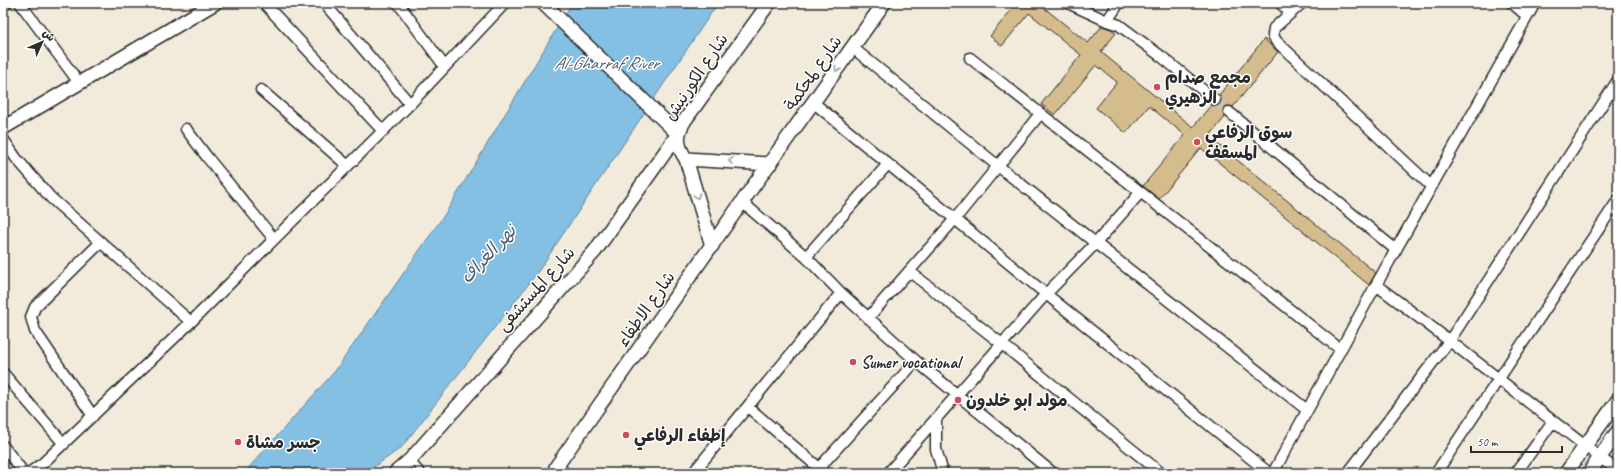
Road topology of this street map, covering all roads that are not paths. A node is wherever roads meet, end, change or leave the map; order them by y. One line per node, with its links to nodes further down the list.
1 (20, 3): 23 (street)
2 (264, 3): 32 (street)
3 (324, 3): 27 (street)
4 (398, 3): 21 (street)
5 (505, 3): 21 (street)
6 (543, 3): 33 (street)
7 (768, 3): 33 (street, شارع الكورنيش)
8 (884, 3): 19 (street, شارع لمحكمة)
9 (1068, 3): 18 (street)
10 (1119, 3): 18 (street)
11 (1280, 3): 16 (street)
12 (1302, 3): 16 (street)
13 (1512, 3): 17 (street)
14 (1535, 3): 17 (street)
15 (207, 5): 23 (street)
16 (1291, 12): 40 (street)
17 (1528, 16): 40 (street)
18 (1106, 21): 25 (street)
19 (853, 48): 26 (street, شارع لمحكمة, one-way to 26); 39 (street)
20 (970, 58): 29 (street)
21 (445, 67): 27 (street)
22 (1618, 80): 57 (street)
23 (80, 84): 30 (street)
24 (261, 90): 38 (street)
25 (1215, 100)
26 (814, 103): 36 (street, شارع لمحكمة); 37 (street)
27 (410, 104): 32 (street)
28 (1229, 112): 49 (street)
29 (1040, 114): 39 (street); 41 (street)
30 (3, 128)
31 (186, 128): 45 (street)
32 (383, 131): 38 (street)
33 (678, 134): 35 (street, شارع الكورنيش); 75 (street, شارع المستشفى)
34 (3, 139): 46 (street)
35 (686, 159): 36 (street, one-way to 35); 48 (street, شارع الكورنيش, one-way to 48)
36 (770, 164): 43 (street, شارع الاطفاء)
37 (888, 164): 44 (street); 50 (street)
38 (348, 166): 45 (street)
39 (998, 166): 44 (street); 47 (street)
40 (1431, 186): 49 (street)
41 (1140, 193): 47 (street); 59 (street)
42 (1618, 200): 62 (street)
43 (742, 202): 48 (street, شارع الاطفاء); 50 (street)
44 (955, 219): 51 (street); 54 (street)
45 (274, 240): 56 (street)
46 (101, 242): 56 (street); 67 (street)
47 (1096, 243): 54 (street); 66 (street)
48 (712, 246): 77 (street, شارع الاطفاء)
49 (1396, 250): 52 (street)
50 (806, 257): 53 (street)
51 (909, 271): 55 (street); 58 (street)
52 (1376, 285): 57 (street); 59 (street)
53 (841, 293): 55 (street); 65 (street)
54 (1046, 294): 58 (street); 88 (street)
55 (868, 318): 60 (street)
56 (191, 322): 67 (street)
57 (1450, 340): 62 (street); 90 (street)
58 (1002, 344): 63 (street); 87 (street)
59 (1340, 349): 66 (street)
60 (916, 361): 63 (street); 76 (street)
61 (3, 373): 71 (street)
62 (1499, 380): 69 (street); 91 (street)
63 (957, 395): 68 (street); 86 (street)
64 (1618, 400): 73 (street)
65 (748, 407): 76 (street); 83 (street)
66 (1307, 410): 89 (street)
67 (93, 416): 71 (street)
68 (936, 418): 84 (street); 85 (street)
69 (1553, 421): 73 (street); 92 (street)
70 (1618, 431): 74 (street)
71 (64, 444): 80 (street)
72 (3, 446): 79 (street)
73 (1585, 446): 74 (street); 93 (street)
74 (1600, 457): 78 (street); 94 (street)
75 (410, 460): 81 (street, شارع المستشفى); 82 (lane)
76 (817, 470)
77 (557, 471)
78 (1618, 471)
79 (24, 473)
80 (29, 473)
81 (395, 473)
82 (423, 473)
83 (693, 473)
84 (888, 473)
85 (943, 473)
86 (1053, 473)
87 (1160, 473)
88 (1269, 473)
89 (1273, 473)
90 (1348, 473)
91 (1436, 473)
92 (1516, 473)
93 (1566, 473)
94 (1589, 473)

